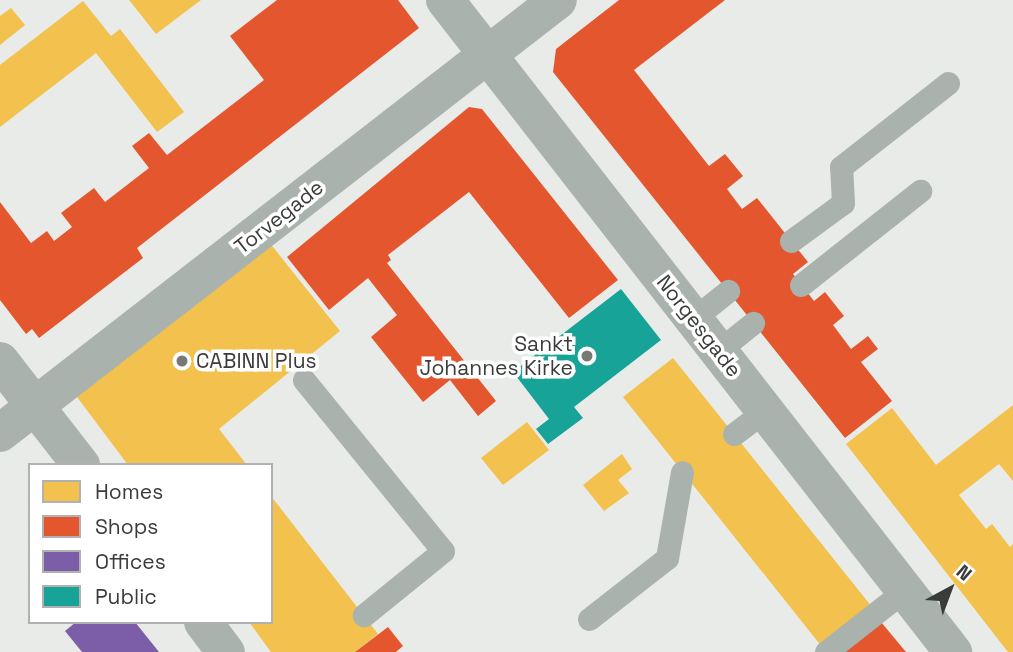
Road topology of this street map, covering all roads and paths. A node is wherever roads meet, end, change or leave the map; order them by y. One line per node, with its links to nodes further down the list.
1 (558, 0): 3 (street, Torvegade)
2 (449, 4): 3 (street, Norgesgade)
3 (487, 55): 9 (street, Norgesgade); 14 (street, Torvegade)
4 (948, 83): 6 (lane)
5 (920, 191): 7 (lane)
6 (791, 242)
7 (801, 285)
8 (728, 291): 9 (lane)
9 (693, 319): 11 (street, Norgesgade)
10 (753, 323): 11 (lane)
11 (718, 351): 15 (street, Norgesgade)
12 (5, 367): 14 (street)
13 (304, 380): 21 (lane)
14 (35, 406): 16 (street, Torvegade); 18 (street)
15 (765, 411): 17 (lane); 20 (street, Norgesgade)
16 (0, 433)
17 (734, 434)
18 (73, 455)
19 (682, 472): 22 (lane)
20 (905, 590): 25 (lane); 26 (street, Norgesgade)
21 (364, 615)
22 (589, 619)
23 (205, 624): 24 (street)
24 (226, 652)
25 (826, 652)
26 (953, 652)

